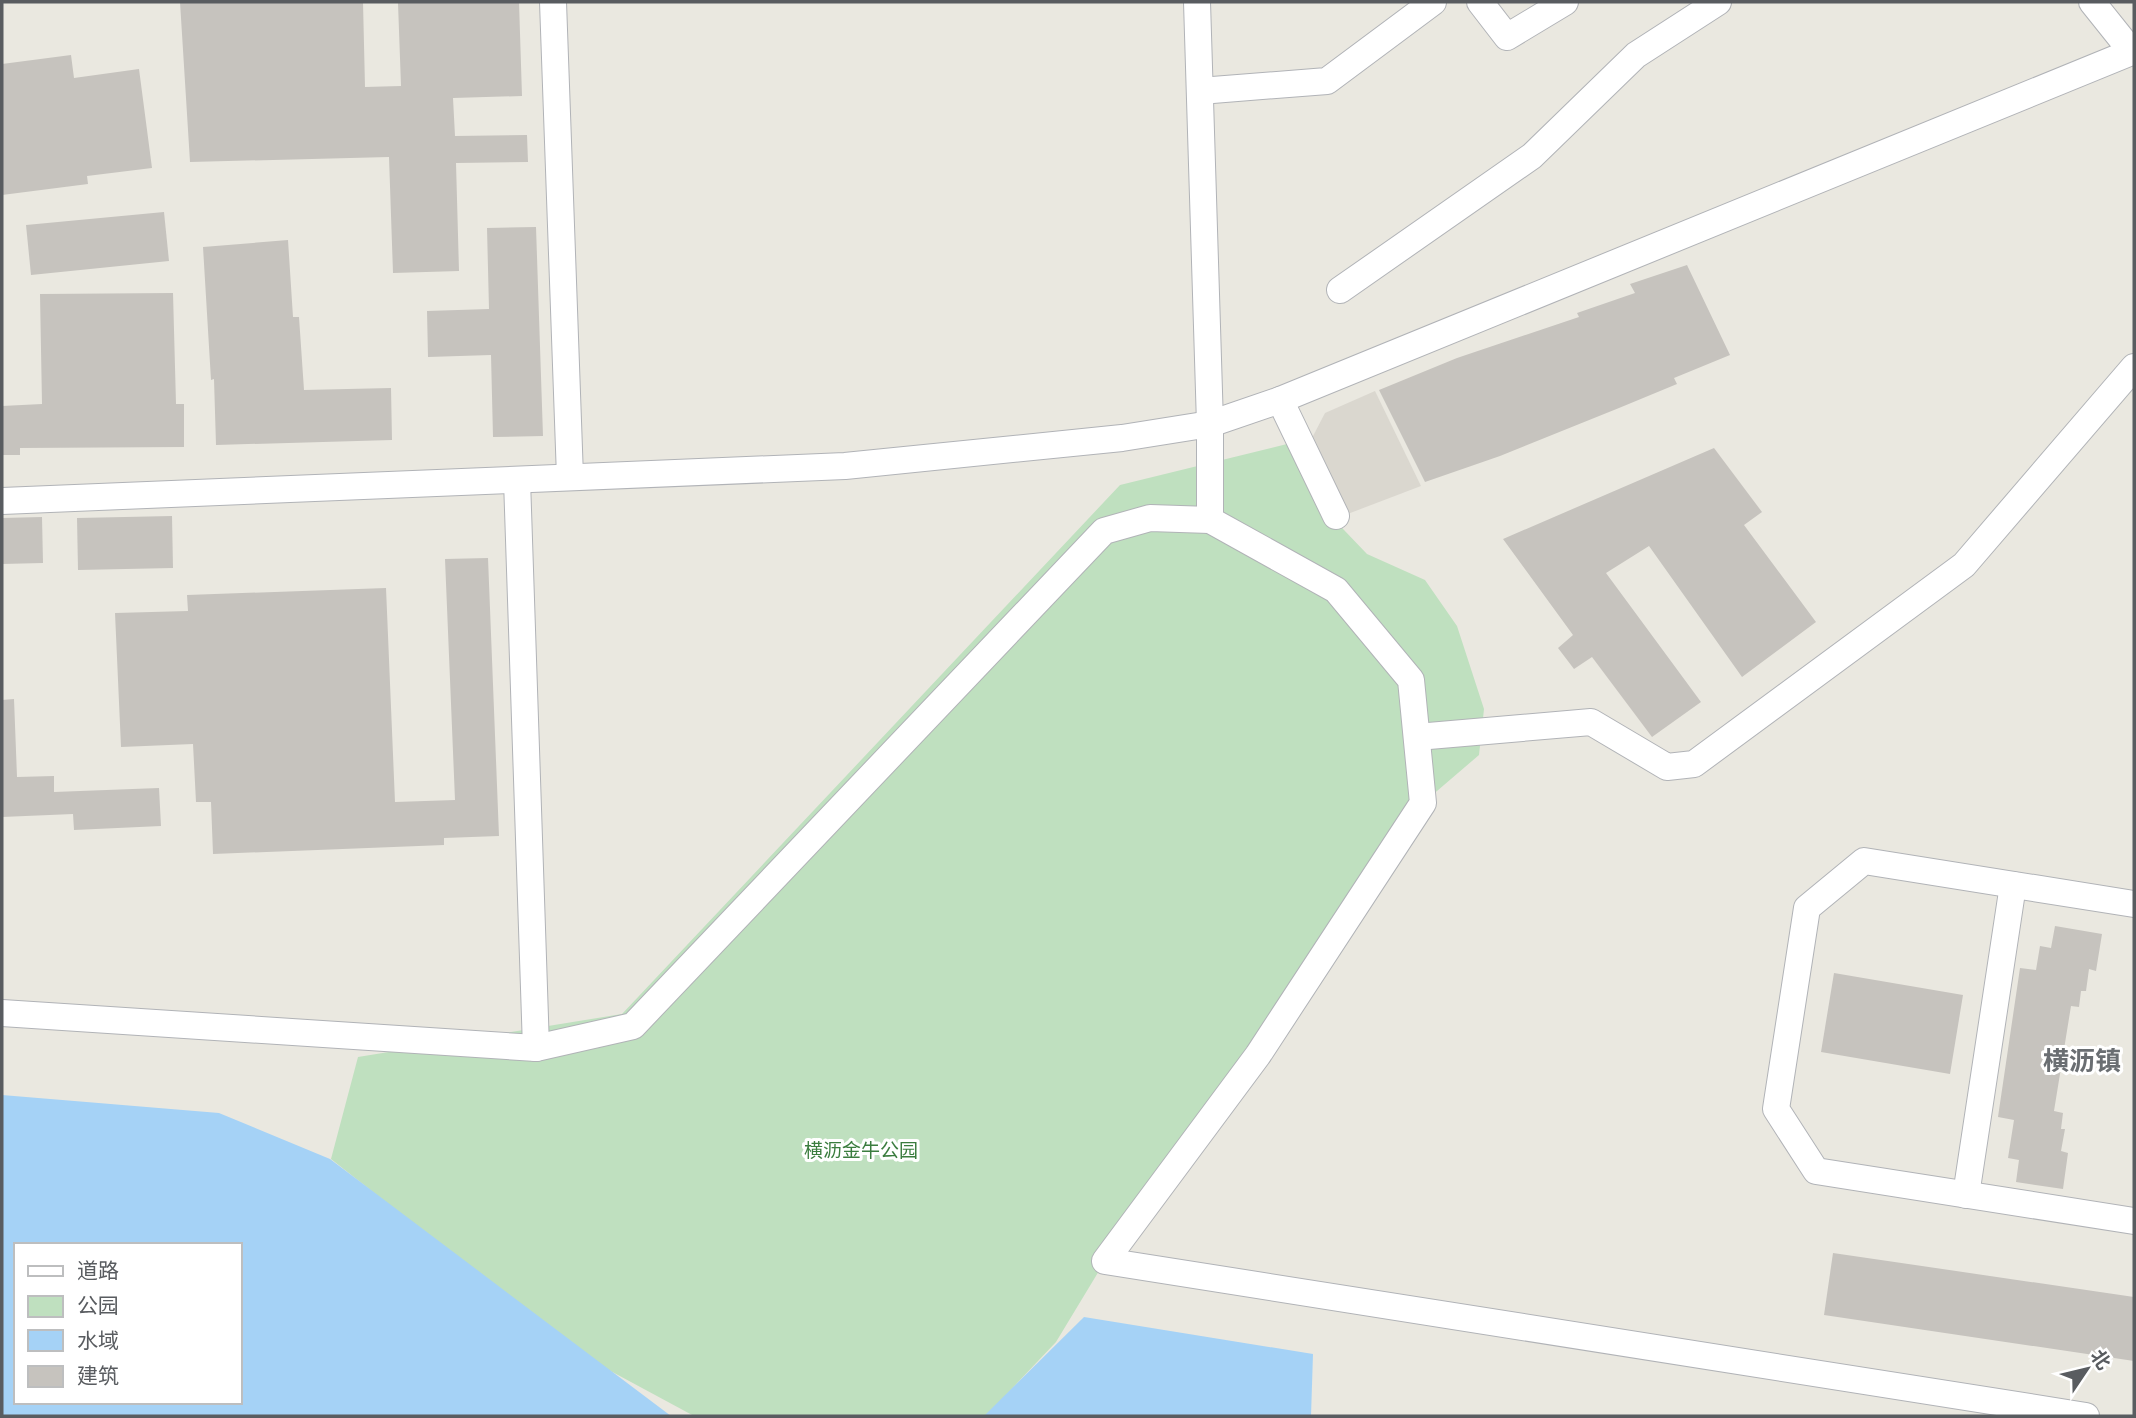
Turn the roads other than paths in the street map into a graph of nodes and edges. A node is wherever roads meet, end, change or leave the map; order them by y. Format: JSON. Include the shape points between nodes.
{"nodes":[{"id":1,"x":553,"y":2,"type":"edge"},
{"id":2,"x":1197,"y":2,"type":"edge"},
{"id":3,"x":1433,"y":2,"type":"edge"},
{"id":4,"x":1480,"y":2,"type":"edge"},
{"id":5,"x":1565,"y":2,"type":"edge"},
{"id":6,"x":1718,"y":2,"type":"edge"},
{"id":7,"x":2092,"y":2,"type":"edge"},
{"id":8,"x":2133,"y":51,"type":"edge"},
{"id":9,"x":1200,"y":91,"type":"junction"},
{"id":10,"x":1340,"y":290,"type":"dead end"},
{"id":11,"x":2134,"y":367,"type":"edge"},
{"id":12,"x":1280,"y":400,"type":"junction"},
{"id":13,"x":1210,"y":424,"type":"junction"},
{"id":14,"x":570,"y":477,"type":"junction"},
{"id":15,"x":517,"y":480,"type":"junction"},
{"id":16,"x":2,"y":501,"type":"edge"},
{"id":17,"x":1336,"y":516,"type":"dead end"},
{"id":18,"x":1210,"y":520,"type":"junction"},
{"id":19,"x":1417,"y":737,"type":"junction"},
{"id":20,"x":2013,"y":885,"type":"junction"},
{"id":21,"x":2134,"y":904,"type":"edge"},
{"id":22,"x":2,"y":1013,"type":"edge"},
{"id":23,"x":536,"y":1048,"type":"junction"},
{"id":24,"x":1966,"y":1195,"type":"junction"},
{"id":25,"x":2134,"y":1221,"type":"edge"},
{"id":26,"x":2086,"y":1416,"type":"edge"}],
"edges":[{"from":1,"to":14,"type":"street"},
{"from":2,"to":9,"type":"street"},
{"from":3,"to":9,"type":"street","via":[[1327,81]]},
{"from":4,"to":5,"type":"street","via":[[1507,37]]},
{"from":6,"to":10,"type":"street","via":[[1636,55],[1532,156]]},
{"from":7,"to":8,"type":"street"},
{"from":8,"to":12,"type":"street"},
{"from":9,"to":13,"type":"street"},
{"from":11,"to":19,"type":"street","via":[[1964,565],[1694,764],[1667,767],[1591,722]]},
{"from":12,"to":13,"type":"street"},
{"from":12,"to":17,"type":"street"},
{"from":13,"to":14,"type":"street","via":[[1122,438],[845,466]]},
{"from":13,"to":18,"type":"street"},
{"from":14,"to":15,"type":"street"},
{"from":15,"to":16,"type":"street"},
{"from":15,"to":23,"type":"street"},
{"from":18,"to":19,"type":"street","via":[[1336,590],[1412,680]]},
{"from":18,"to":23,"type":"street","via":[[1150,518],[1104,531],[633,1026]]},
{"from":19,"to":26,"type":"street","via":[[1423,803],[1258,1055],[1105,1261]]},
{"from":20,"to":21,"type":"street"},
{"from":20,"to":24,"type":"street"},
{"from":20,"to":24,"type":"street","via":[[1864,862],[1807,908],[1776,1109],[1816,1171]]},
{"from":22,"to":23,"type":"street"},
{"from":24,"to":25,"type":"street"}]}
